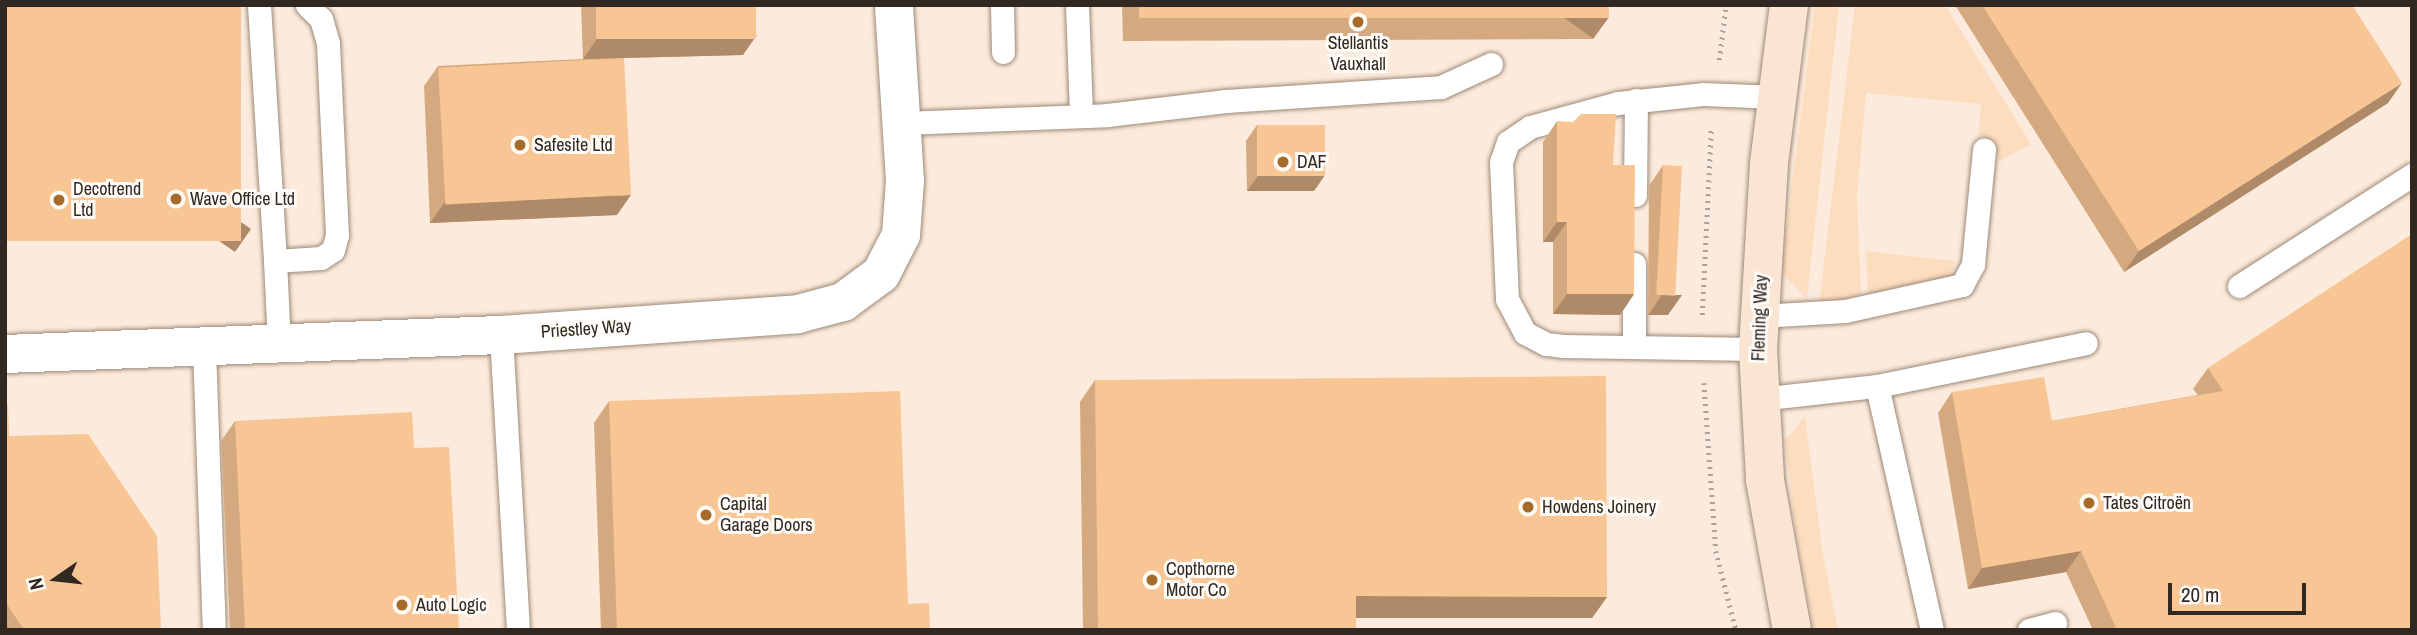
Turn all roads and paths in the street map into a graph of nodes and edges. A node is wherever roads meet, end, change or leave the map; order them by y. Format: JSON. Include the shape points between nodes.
{"nodes":[{"id":1,"x":259,"y":5,"type":"edge"},
{"id":2,"x":307,"y":5,"type":"edge"},
{"id":3,"x":894,"y":5,"type":"edge"},
{"id":4,"x":1002,"y":5,"type":"edge"},
{"id":5,"x":1077,"y":5,"type":"edge"},
{"id":6,"x":1789,"y":5,"type":"edge"},
{"id":7,"x":1003,"y":52,"type":"dead end"},
{"id":8,"x":1491,"y":64,"type":"dead end"},
{"id":9,"x":1777,"y":97,"type":"junction"},
{"id":10,"x":1636,"y":100,"type":"junction"},
{"id":11,"x":1081,"y":116,"type":"junction"},
{"id":12,"x":903,"y":123,"type":"junction"},
{"id":13,"x":1984,"y":150,"type":"dead end"},
{"id":14,"x":2412,"y":175,"type":"edge"},
{"id":15,"x":275,"y":261,"type":"junction"},
{"id":16,"x":2239,"y":286,"type":"dead end"},
{"id":17,"x":1759,"y":333,"type":"junction"},
{"id":18,"x":501,"y":335,"type":"junction"},
{"id":19,"x":2086,"y":343,"type":"dead end"},
{"id":20,"x":279,"y":345,"type":"junction"},
{"id":21,"x":1634,"y":347,"type":"junction"},
{"id":22,"x":204,"y":348,"type":"junction"},
{"id":23,"x":5,"y":354,"type":"edge"},
{"id":24,"x":1877,"y":386,"type":"junction"},
{"id":25,"x":1759,"y":399,"type":"junction"},
{"id":26,"x":2055,"y":623,"type":"dead end"},
{"id":27,"x":214,"y":630,"type":"edge"},
{"id":28,"x":518,"y":630,"type":"edge"},
{"id":29,"x":1792,"y":630,"type":"edge"},
{"id":30,"x":1932,"y":630,"type":"edge"},
{"id":31,"x":2029,"y":630,"type":"edge"}],
"edges":[{"from":1,"to":15,"type":"lane"},
{"from":2,"to":15,"type":"lane","via":[[321,19],[328,43],[337,235],[333,250],[321,258]]},
{"from":3,"to":12,"type":"street","name":"Priestley Way"},
{"from":4,"to":7,"type":"lane"},
{"from":5,"to":11,"type":"lane"},
{"from":6,"to":9,"type":"street","name":"Fleming Way"},
{"from":8,"to":11,"type":"lane","via":[[1441,87]]},
{"from":9,"to":10,"type":"lane","via":[[1703,94]]},
{"from":9,"to":17,"type":"street","name":"Fleming Way"},
{"from":10,"to":21,"type":"lane"},
{"from":10,"to":21,"type":"lane","via":[[1546,122],[1518,134],[1503,150],[1500,177],[1507,299],[1517,324],[1546,344]]},
{"from":11,"to":12,"type":"lane"},
{"from":12,"to":18,"type":"street","name":"Priestley Way","via":[[905,203],[897,246],[881,274],[843,302],[798,314]]},
{"from":13,"to":17,"type":"lane","via":[[1973,264],[1962,285]]},
{"from":14,"to":16,"type":"lane"},
{"from":15,"to":20,"type":"lane"},
{"from":17,"to":21,"type":"lane"},
{"from":17,"to":25,"type":"street","name":"Fleming Way"},
{"from":18,"to":20,"type":"street","name":"Priestley Way"},
{"from":18,"to":28,"type":"lane"},
{"from":19,"to":24,"type":"lane"},
{"from":20,"to":22,"type":"street","name":"Priestley Way"},
{"from":22,"to":23,"type":"street","name":"Priestley Way"},
{"from":22,"to":27,"type":"lane"},
{"from":24,"to":25,"type":"lane"},
{"from":24,"to":30,"type":"lane"},
{"from":25,"to":29,"type":"street","name":"Fleming Way","via":[[1765,480]]},
{"from":26,"to":31,"type":"lane"}]}
